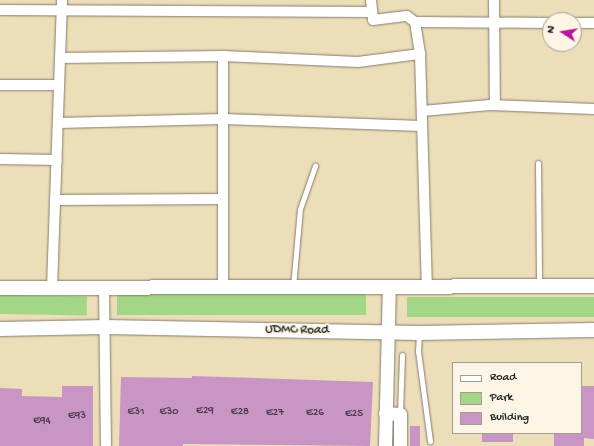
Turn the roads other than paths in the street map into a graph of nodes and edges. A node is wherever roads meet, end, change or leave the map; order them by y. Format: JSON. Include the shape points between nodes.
{"nodes":[{"id":1,"x":371,"y":0,"type":"edge"},
{"id":2,"x":494,"y":0,"type":"edge"},
{"id":3,"x":62,"y":5,"type":"edge"},
{"id":4,"x":0,"y":10,"type":"edge"},
{"id":5,"x":372,"y":12,"type":"junction"},
{"id":6,"x":415,"y":22,"type":"junction"},
{"id":7,"x":542,"y":23,"type":"edge"},
{"id":8,"x":582,"y":23,"type":"edge"},
{"id":9,"x":594,"y":23,"type":"edge"},
{"id":10,"x":494,"y":24,"type":"junction"},
{"id":11,"x":420,"y":54,"type":"junction"},
{"id":12,"x":223,"y":56,"type":"junction"},
{"id":13,"x":60,"y":58,"type":"junction"},
{"id":14,"x":0,"y":85,"type":"edge"},
{"id":15,"x":59,"y":85,"type":"junction"},
{"id":16,"x":495,"y":105,"type":"junction"},
{"id":17,"x":594,"y":108,"type":"edge"},
{"id":18,"x":422,"y":111,"type":"junction"},
{"id":19,"x":223,"y":119,"type":"junction"},
{"id":20,"x":58,"y":122,"type":"junction"},
{"id":21,"x":422,"y":126,"type":"junction"},
{"id":22,"x":0,"y":159,"type":"edge"},
{"id":23,"x":57,"y":160,"type":"junction"},
{"id":24,"x":538,"y":163,"type":"dead end"},
{"id":25,"x":315,"y":166,"type":"dead end"},
{"id":26,"x":223,"y":199,"type":"junction"},
{"id":27,"x":55,"y":200,"type":"junction"},
{"id":28,"x":427,"y":286,"type":"junction"},
{"id":29,"x":539,"y":286,"type":"junction"},
{"id":30,"x":594,"y":286,"type":"edge"},
{"id":31,"x":104,"y":287,"type":"junction"},
{"id":32,"x":223,"y":287,"type":"junction"},
{"id":33,"x":389,"y":287,"type":"junction"},
{"id":34,"x":0,"y":288,"type":"edge"},
{"id":35,"x":52,"y":288,"type":"junction"},
{"id":36,"x":293,"y":288,"type":"junction"},
{"id":37,"x":105,"y":328,"type":"junction"},
{"id":38,"x":0,"y":329,"type":"edge"},
{"id":39,"x":594,"y":330,"type":"edge"},
{"id":40,"x":388,"y":333,"type":"junction"},
{"id":41,"x":419,"y":334,"type":"junction"},
{"id":42,"x":402,"y":355,"type":"dead end"},
{"id":43,"x":386,"y":413,"type":"junction"},
{"id":44,"x":400,"y":414,"type":"junction"},
{"id":45,"x":430,"y":441,"type":"dead end"},
{"id":46,"x":106,"y":446,"type":"edge"},
{"id":47,"x":385,"y":446,"type":"edge"},
{"id":48,"x":400,"y":446,"type":"edge"}],
"edges":[{"from":1,"to":5,"type":"street"},
{"from":2,"to":10,"type":"street"},
{"from":3,"to":4,"type":"street"},
{"from":3,"to":5,"type":"street"},
{"from":3,"to":13,"type":"street"},
{"from":5,"to":6,"type":"street","via":[[372,20],[407,16]]},
{"from":6,"to":10,"type":"street"},
{"from":6,"to":11,"type":"street"},
{"from":7,"to":10,"type":"street"},
{"from":8,"to":9,"type":"street"},
{"from":10,"to":16,"type":"street"},
{"from":11,"to":12,"type":"street","via":[[358,62]]},
{"from":11,"to":18,"type":"street"},
{"from":12,"to":13,"type":"street"},
{"from":12,"to":19,"type":"street"},
{"from":13,"to":15,"type":"street"},
{"from":14,"to":15,"type":"street"},
{"from":15,"to":20,"type":"street"},
{"from":16,"to":17,"type":"street"},
{"from":16,"to":18,"type":"street"},
{"from":18,"to":21,"type":"street"},
{"from":19,"to":20,"type":"street"},
{"from":19,"to":21,"type":"street"},
{"from":19,"to":26,"type":"street"},
{"from":20,"to":23,"type":"street"},
{"from":21,"to":28,"type":"street"},
{"from":22,"to":23,"type":"street"},
{"from":23,"to":27,"type":"street"},
{"from":24,"to":29,"type":"lane"},
{"from":25,"to":36,"type":"lane","via":[[300,209]]},
{"from":26,"to":27,"type":"street"},
{"from":26,"to":32,"type":"street"},
{"from":27,"to":35,"type":"street"},
{"from":28,"to":29,"type":"main road"},
{"from":28,"to":33,"type":"main road"},
{"from":29,"to":30,"type":"main road"},
{"from":31,"to":32,"type":"main road"},
{"from":31,"to":35,"type":"main road"},
{"from":31,"to":37,"type":"street"},
{"from":32,"to":36,"type":"main road"},
{"from":33,"to":36,"type":"main road"},
{"from":33,"to":40,"type":"street"},
{"from":34,"to":35,"type":"main road"},
{"from":37,"to":38,"type":"main road","name":"UDMC Road"},
{"from":37,"to":40,"type":"main road","name":"UDMC Road"},
{"from":37,"to":46,"type":"street"},
{"from":39,"to":41,"type":"main road","name":"UDMC Road"},
{"from":40,"to":41,"type":"main road","name":"UDMC Road"},
{"from":40,"to":43,"type":"street"},
{"from":41,"to":45,"type":"lane","via":[[418,351]]},
{"from":42,"to":44,"type":"lane"},
{"from":43,"to":44,"type":"street"},
{"from":43,"to":47,"type":"street"},
{"from":44,"to":48,"type":"street"}]}
